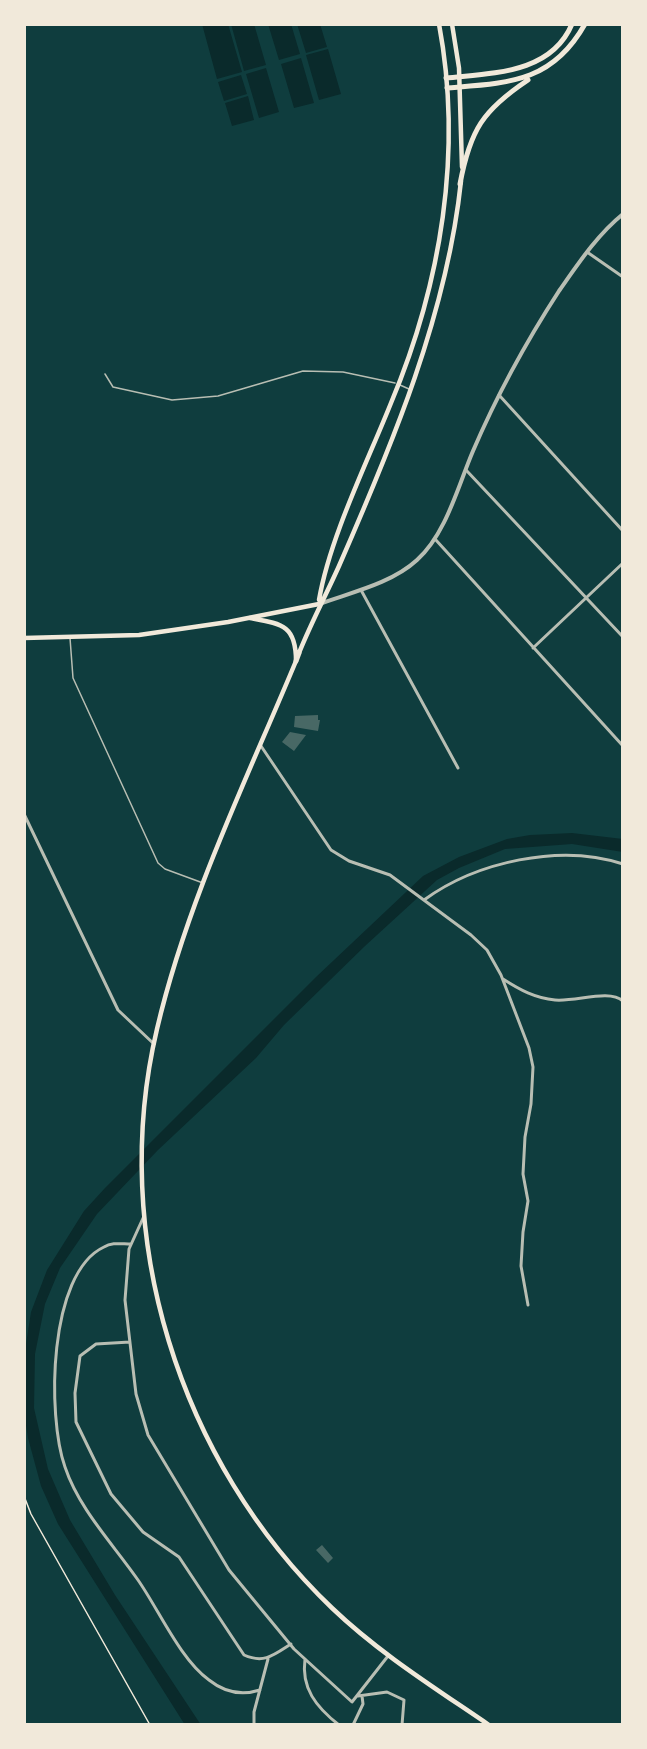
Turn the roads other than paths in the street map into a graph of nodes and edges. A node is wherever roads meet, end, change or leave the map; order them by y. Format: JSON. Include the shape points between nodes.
{"nodes":[{"id":1,"x":439,"y":24,"type":"edge"},
{"id":2,"x":452,"y":24,"type":"edge"},
{"id":3,"x":572,"y":24,"type":"edge"},
{"id":4,"x":585,"y":24,"type":"edge"},
{"id":5,"x":540,"y":72,"type":"junction"},
{"id":6,"x":459,"y":76,"type":"junction"},
{"id":7,"x":446,"y":78,"type":"junction"},
{"id":8,"x":460,"y":87,"type":"junction"},
{"id":9,"x":447,"y":88,"type":"junction"},
{"id":10,"x":460,"y":184,"type":"junction"},
{"id":11,"x":623,"y":214,"type":"edge"},
{"id":12,"x":587,"y":252,"type":"junction"},
{"id":13,"x":623,"y":277,"type":"edge"},
{"id":14,"x":105,"y":374,"type":"dead end"},
{"id":15,"x":399,"y":384,"type":"junction"},
{"id":16,"x":410,"y":389,"type":"junction"},
{"id":17,"x":499,"y":394,"type":"junction"},
{"id":18,"x":465,"y":470,"type":"junction"},
{"id":19,"x":623,"y":531,"type":"edge"},
{"id":20,"x":434,"y":538,"type":"junction"},
{"id":21,"x":623,"y":563,"type":"edge"},
{"id":22,"x":361,"y":589,"type":"junction"},
{"id":23,"x":585,"y":597,"type":"junction"},
{"id":24,"x":319,"y":604,"type":"junction"},
{"id":25,"x":250,"y":618,"type":"junction"},
{"id":26,"x":623,"y":637,"type":"edge"},
{"id":27,"x":24,"y":638,"type":"edge"},
{"id":28,"x":70,"y":638,"type":"junction"},
{"id":29,"x":533,"y":648,"type":"junction"},
{"id":30,"x":299,"y":653,"type":"joint"},
{"id":31,"x":296,"y":661,"type":"junction"},
{"id":32,"x":261,"y":746,"type":"junction"},
{"id":33,"x":623,"y":746,"type":"edge"},
{"id":34,"x":458,"y":768,"type":"dead end"},
{"id":35,"x":24,"y":814,"type":"edge"},
{"id":36,"x":623,"y":864,"type":"edge"},
{"id":37,"x":203,"y":883,"type":"junction"},
{"id":38,"x":422,"y":899,"type":"junction"},
{"id":39,"x":502,"y":978,"type":"junction"},
{"id":40,"x":623,"y":1001,"type":"edge"},
{"id":41,"x":154,"y":1044,"type":"junction"},
{"id":42,"x":144,"y":1216,"type":"junction"},
{"id":43,"x":131,"y":1244,"type":"junction"},
{"id":44,"x":528,"y":1305,"type":"dead end"},
{"id":45,"x":130,"y":1342,"type":"junction"},
{"id":46,"x":291,"y":1644,"type":"junction"},
{"id":47,"x":388,"y":1656,"type":"junction"},
{"id":48,"x":268,"y":1659,"type":"junction"},
{"id":49,"x":305,"y":1659,"type":"junction"},
{"id":50,"x":260,"y":1690,"type":"junction"},
{"id":51,"x":361,"y":1694,"type":"junction"},
{"id":52,"x":254,"y":1725,"type":"edge"},
{"id":53,"x":339,"y":1725,"type":"edge"},
{"id":54,"x":353,"y":1725,"type":"edge"},
{"id":55,"x":402,"y":1725,"type":"edge"},
{"id":56,"x":489,"y":1725,"type":"edge"}],
"edges":[{"from":1,"to":7,"type":"main road"},
{"from":2,"to":6,"type":"main road"},
{"from":3,"to":6,"type":"highway","via":[[558,45],[528,65],[512,71]]},
{"from":4,"to":5,"type":"highway","via":[[568,50]]},
{"from":5,"to":8,"type":"highway","via":[[508,82]]},
{"from":5,"to":10,"type":"highway","via":[[486,112],[466,152]]},
{"from":6,"to":7,"type":"highway"},
{"from":6,"to":8,"type":"main road"},
{"from":7,"to":9,"type":"main road"},
{"from":8,"to":9,"type":"highway"},
{"from":8,"to":10,"type":"main road"},
{"from":9,"to":15,"type":"main road","via":[[449,158],[442,220],[427,293]]},
{"from":10,"to":16,"type":"main road","via":[[445,278]]},
{"from":11,"to":12,"type":"street"},
{"from":12,"to":13,"type":"street"},
{"from":12,"to":17,"type":"street","via":[[525,344]]},
{"from":14,"to":15,"type":"lane","via":[[113,387],[172,400],[218,396],[303,371],[343,372]]},
{"from":15,"to":16,"type":"lane"},
{"from":15,"to":24,"type":"main road","via":[[330,558]]},
{"from":16,"to":24,"type":"main road","via":[[340,563]]},
{"from":17,"to":18,"type":"street"},
{"from":17,"to":19,"type":"street"},
{"from":18,"to":20,"type":"street"},
{"from":18,"to":23,"type":"street"},
{"from":20,"to":22,"type":"street","via":[[424,554],[408,567]]},
{"from":20,"to":29,"type":"street"},
{"from":21,"to":23,"type":"street"},
{"from":22,"to":24,"type":"street"},
{"from":22,"to":34,"type":"street"},
{"from":23,"to":26,"type":"street"},
{"from":23,"to":29,"type":"street"},
{"from":24,"to":25,"type":"main road"},
{"from":24,"to":30,"type":"main road"},
{"from":25,"to":28,"type":"main road","via":[[129,637]]},
{"from":25,"to":31,"type":"main road","via":[[288,630],[296,644]]},
{"from":27,"to":28,"type":"main road"},
{"from":28,"to":37,"type":"lane","via":[[73,678],[158,863]]},
{"from":29,"to":33,"type":"street"},
{"from":30,"to":31,"type":"highway"},
{"from":31,"to":32,"type":"main road"},
{"from":32,"to":37,"type":"main road"},
{"from":32,"to":38,"type":"street","via":[[331,850],[349,861],[390,875]]},
{"from":35,"to":41,"type":"street","via":[[118,1010]]},
{"from":36,"to":38,"type":"street","via":[[576,856],[520,859],[474,873]]},
{"from":37,"to":41,"type":"main road"},
{"from":38,"to":39,"type":"street","via":[[482,944]]},
{"from":39,"to":40,"type":"street","via":[[543,998],[578,1000],[608,994]]},
{"from":39,"to":44,"type":"street","via":[[533,1067],[525,1137],[523,1174],[528,1201],[521,1266]]},
{"from":41,"to":42,"type":"main road","via":[[141,1142]]},
{"from":42,"to":43,"type":"street"},
{"from":42,"to":47,"type":"main road","via":[[152,1271],[170,1345],[191,1404],[215,1453],[284,1557],[333,1609]]},
{"from":43,"to":45,"type":"street","via":[[125,1294]]},
{"from":43,"to":50,"type":"street","via":[[110,1244],[89,1257],[76,1276],[64,1310],[53,1393],[63,1464],[84,1506],[201,1674],[230,1691]]},
{"from":45,"to":46,"type":"street","via":[[139,1408],[150,1440],[229,1570]]},
{"from":45,"to":48,"type":"street","via":[[96,1344],[80,1356],[76,1422],[111,1494],[143,1532],[179,1557],[244,1655],[256,1661]]},
{"from":46,"to":48,"type":"street"},
{"from":46,"to":49,"type":"street"},
{"from":47,"to":51,"type":"street"},
{"from":47,"to":56,"type":"main road"},
{"from":48,"to":50,"type":"street"},
{"from":49,"to":51,"type":"street","via":[[352,1702]]},
{"from":49,"to":53,"type":"street","via":[[307,1689]]},
{"from":50,"to":52,"type":"street"},
{"from":51,"to":54,"type":"street","via":[[363,1704]]},
{"from":51,"to":55,"type":"street","via":[[387,1692],[404,1700]]}]}
